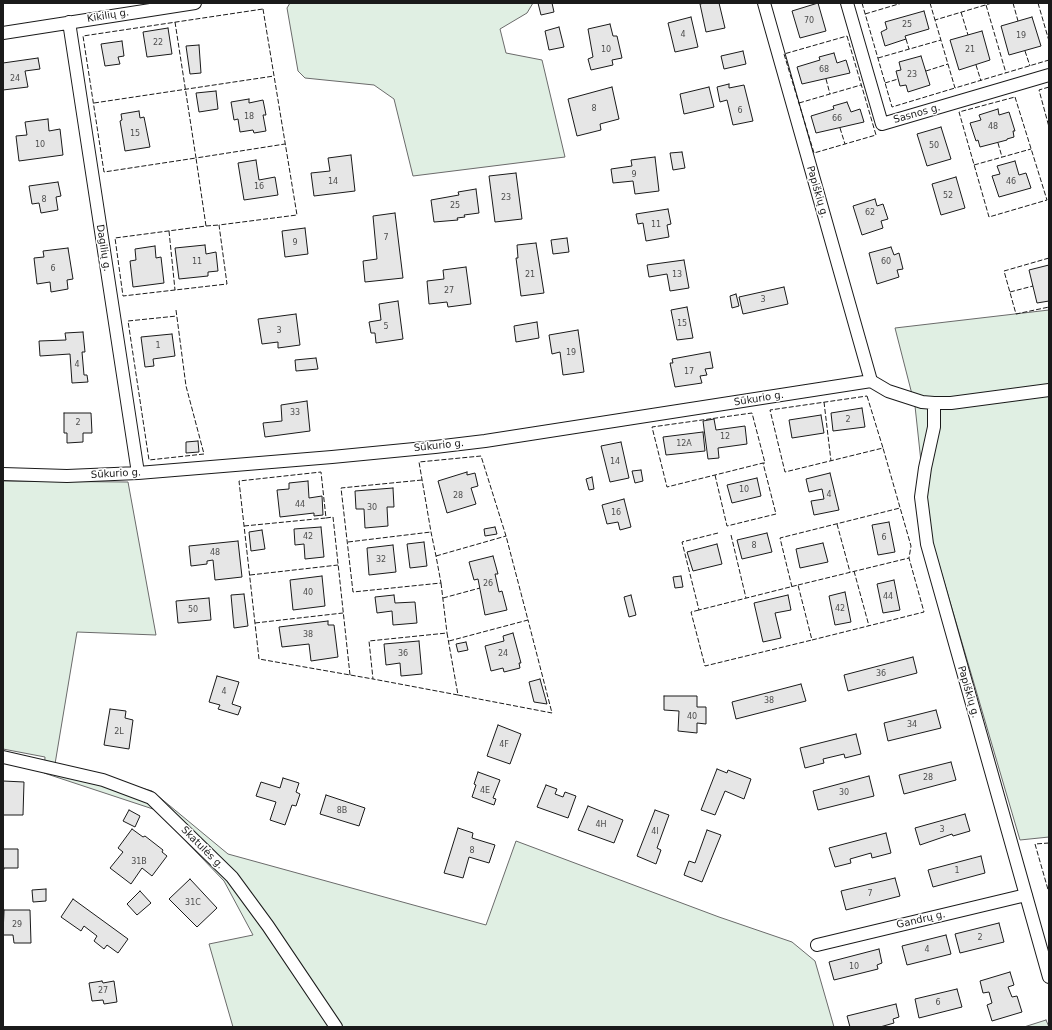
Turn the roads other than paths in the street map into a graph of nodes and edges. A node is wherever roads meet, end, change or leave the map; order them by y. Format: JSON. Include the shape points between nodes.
{"nodes":[{"id":1,"x":195,"y":3,"type":"edge"},
{"id":2,"x":764,"y":3,"type":"edge"},
{"id":3,"x":847,"y":3,"type":"edge"},
{"id":4,"x":69,"y":22,"type":"junction"},
{"id":5,"x":3,"y":33,"type":"edge"},
{"id":6,"x":1049,"y":75,"type":"edge"},
{"id":7,"x":871,"y":381,"type":"junction"},
{"id":8,"x":1049,"y":390,"type":"edge"},
{"id":9,"x":934,"y":403,"type":"junction"},
{"id":10,"x":138,"y":473,"type":"junction"},
{"id":11,"x":3,"y":474,"type":"edge"},
{"id":12,"x":3,"y":757,"type":"edge"},
{"id":13,"x":1026,"y":895,"type":"junction"},
{"id":14,"x":817,"y":945,"type":"dead end"},
{"id":15,"x":1049,"y":977,"type":"edge"},
{"id":16,"x":336,"y":1027,"type":"edge"}],
"edges":[{"from":1,"to":4,"type":"street","name":"Kikilių g."},
{"from":2,"to":7,"type":"street","name":"Papiškių g."},
{"from":3,"to":6,"type":"street","name":"Sasnos g.","via":[[882,124]]},
{"from":4,"to":5,"type":"street","name":"Kikilių g."},
{"from":4,"to":10,"type":"street","name":"Dagilių g."},
{"from":7,"to":9,"type":"street","via":[[888,391],[922,402]]},
{"from":7,"to":10,"type":"street","name":"Sūkurio g.","via":[[485,441]]},
{"from":8,"to":9,"type":"street"},
{"from":9,"to":13,"type":"street","name":"Papiškių g.","via":[[934,427],[921,497],[927,544]]},
{"from":10,"to":11,"type":"street","name":"Sūkurio g.","via":[[67,476]]},
{"from":12,"to":16,"type":"street","name":"Skatulės g.","via":[[103,780],[151,798],[232,877]]},
{"from":13,"to":14,"type":"street","name":"Gandrų g."},
{"from":13,"to":15,"type":"street","name":"Papiškių g."}]}
